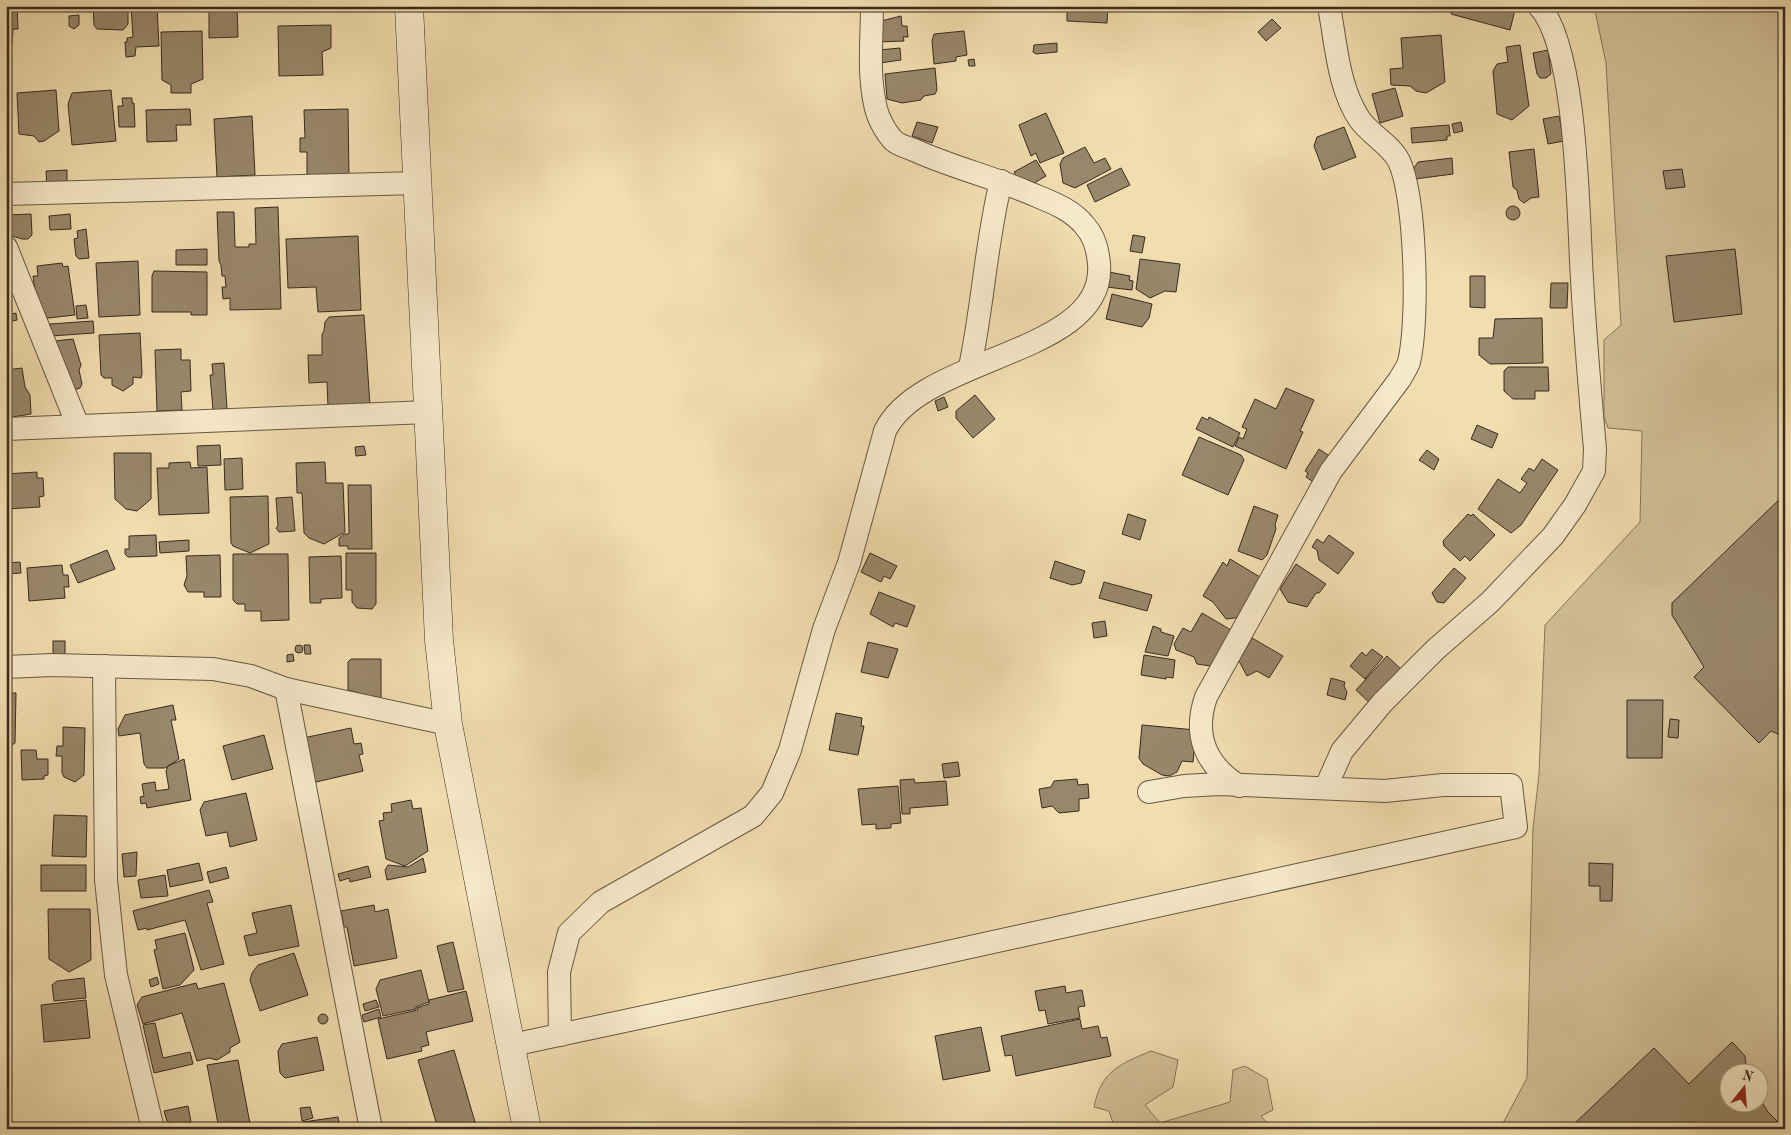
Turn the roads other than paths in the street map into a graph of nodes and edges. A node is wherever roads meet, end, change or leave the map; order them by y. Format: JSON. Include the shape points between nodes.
{"nodes":[{"id":1,"x":409,"y":6,"type":"edge"},
{"id":2,"x":872,"y":6,"type":"edge"},
{"id":3,"x":1329,"y":6,"type":"edge"},
{"id":4,"x":1539,"y":6,"type":"edge"},
{"id":5,"x":1001,"y":181,"type":"junction"},
{"id":6,"x":418,"y":183,"type":"junction"},
{"id":7,"x":6,"y":194,"type":"edge"},
{"id":8,"x":6,"y":247,"type":"edge"},
{"id":9,"x":970,"y":367,"type":"junction"},
{"id":10,"x":428,"y":412,"type":"junction"},
{"id":11,"x":78,"y":426,"type":"junction"},
{"id":12,"x":6,"y":429,"type":"edge"},
{"id":13,"x":104,"y":666,"type":"junction"},
{"id":14,"x":6,"y":667,"type":"edge"},
{"id":15,"x":286,"y":689,"type":"junction"},
{"id":16,"x":448,"y":724,"type":"junction"},
{"id":17,"x":1239,"y":786,"type":"junction"},
{"id":18,"x":1326,"y":787,"type":"junction"},
{"id":19,"x":1149,"y":792,"type":"dead end"},
{"id":20,"x":560,"y":1035,"type":"junction"},
{"id":21,"x":512,"y":1045,"type":"junction"},
{"id":22,"x":152,"y":1129,"type":"edge"},
{"id":23,"x":370,"y":1129,"type":"edge"},
{"id":24,"x":527,"y":1129,"type":"edge"}],
"edges":[{"from":1,"to":6,"type":"main road"},
{"from":2,"to":5,"type":"street","via":[[871,67],[875,105],[883,126],[895,141],[918,152]]},
{"from":3,"to":17,"type":"street","via":[[1344,82],[1352,104],[1371,134],[1380,139],[1398,160],[1408,190],[1414,271],[1411,350],[1400,379],[1331,471],[1206,696],[1201,719],[1204,752],[1225,777]]},
{"from":4,"to":18,"type":"street","via":[[1550,21],[1563,59],[1572,125],[1594,471],[1553,536],[1490,602],[1436,649],[1383,702],[1342,751]]},
{"from":5,"to":9,"type":"street","via":[[992,218]]},
{"from":5,"to":9,"type":"street","via":[[1066,209],[1086,226],[1098,249],[1100,271],[1094,295],[1082,312],[1030,344]]},
{"from":6,"to":7,"type":"street"},
{"from":6,"to":10,"type":"main road"},
{"from":8,"to":11,"type":"street"},
{"from":9,"to":20,"type":"street","via":[[917,396],[891,419],[885,431],[849,563],[824,629],[790,750],[772,793],[753,816],[601,902],[569,933],[559,972]]},
{"from":10,"to":11,"type":"street"},
{"from":10,"to":16,"type":"main road","via":[[439,640]]},
{"from":11,"to":12,"type":"street"},
{"from":13,"to":14,"type":"street"},
{"from":13,"to":15,"type":"street","via":[[213,669],[251,676]]},
{"from":13,"to":22,"type":"street","via":[[107,889],[116,975]]},
{"from":15,"to":16,"type":"street"},
{"from":15,"to":23,"type":"street"},
{"from":16,"to":21,"type":"main road"},
{"from":17,"to":18,"type":"street"},
{"from":17,"to":19,"type":"street","via":[[1184,786]]},
{"from":18,"to":20,"type":"street","via":[[1385,790],[1443,785],[1511,785],[1516,827]]},
{"from":20,"to":21,"type":"street"},
{"from":21,"to":24,"type":"main road"}]}
